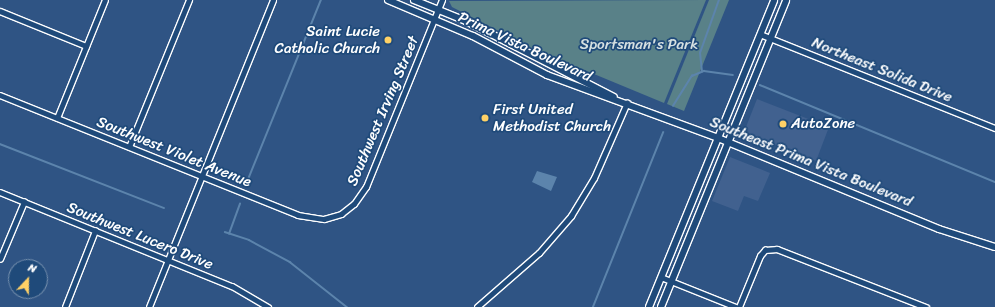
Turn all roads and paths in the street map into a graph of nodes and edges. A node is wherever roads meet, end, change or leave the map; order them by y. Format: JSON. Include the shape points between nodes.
{"nodes":[{"id":1,"x":105,"y":0,"type":"edge"},
{"id":2,"x":189,"y":0,"type":"edge"},
{"id":3,"x":273,"y":0,"type":"edge"},
{"id":4,"x":388,"y":0,"type":"edge"},
{"id":5,"x":414,"y":0,"type":"edge"},
{"id":6,"x":442,"y":0,"type":"edge"},
{"id":7,"x":774,"y":0,"type":"edge"},
{"id":8,"x":786,"y":0,"type":"edge"},
{"id":9,"x":438,"y":9,"type":"junction"},
{"id":10,"x":0,"y":11,"type":"edge"},
{"id":11,"x":434,"y":20,"type":"junction"},
{"id":12,"x":760,"y":34,"type":"junction"},
{"id":13,"x":770,"y":38,"type":"junction"},
{"id":14,"x":86,"y":46,"type":"junction"},
{"id":15,"x":0,"y":94,"type":"edge"},
{"id":16,"x":618,"y":100,"type":"junction"},
{"id":17,"x":627,"y":103,"type":"junction"},
{"id":18,"x":57,"y":118,"type":"junction"},
{"id":19,"x":995,"y":128,"type":"edge"},
{"id":20,"x":718,"y":138,"type":"junction"},
{"id":21,"x":727,"y":142,"type":"junction"},
{"id":22,"x":129,"y":147,"type":"junction"},
{"id":23,"x":201,"y":177,"type":"junction"},
{"id":24,"x":0,"y":192,"type":"edge"},
{"id":25,"x":24,"y":202,"type":"junction"},
{"id":26,"x":341,"y":214,"type":"joint"},
{"id":27,"x":95,"y":231,"type":"junction"},
{"id":28,"x":995,"y":247,"type":"edge"},
{"id":29,"x":0,"y":258,"type":"edge"},
{"id":30,"x":168,"y":260,"type":"junction"},
{"id":31,"x":661,"y":277,"type":"junction"},
{"id":32,"x":672,"y":282,"type":"junction"},
{"id":33,"x":65,"y":307,"type":"edge"},
{"id":34,"x":149,"y":307,"type":"edge"},
{"id":35,"x":268,"y":307,"type":"edge"},
{"id":36,"x":477,"y":307,"type":"edge"},
{"id":37,"x":649,"y":307,"type":"edge"},
{"id":38,"x":661,"y":307,"type":"edge"},
{"id":39,"x":736,"y":307,"type":"edge"},
{"id":40,"x":739,"y":307,"type":"edge"},
{"id":41,"x":926,"y":307,"type":"edge"}],
"edges":[{"from":1,"to":14,"type":"street"},
{"from":2,"to":22,"type":"street"},
{"from":3,"to":23,"type":"street"},
{"from":4,"to":11,"type":"main road","name":"Prima Vista Boulevard"},
{"from":5,"to":9,"type":"main road","name":"Prima Vista Boulevard"},
{"from":6,"to":9,"type":"street","name":"Southwest Irving Street"},
{"from":7,"to":12,"type":"main road"},
{"from":8,"to":13,"type":"main road"},
{"from":9,"to":11,"type":"street","name":"Southwest Irving Street"},
{"from":9,"to":16,"type":"main road","name":"Prima Vista Boulevard","via":[[596,85]]},
{"from":10,"to":14,"type":"street"},
{"from":11,"to":16,"type":"main road","name":"Prima Vista Boulevard","via":[[543,73]]},
{"from":11,"to":26,"type":"street","name":"Southwest Irving Street","via":[[366,187],[354,204]]},
{"from":12,"to":13,"type":"street","name":"Northeast Solida Drive"},
{"from":12,"to":20,"type":"main road"},
{"from":13,"to":19,"type":"street","name":"Northeast Solida Drive"},
{"from":13,"to":21,"type":"main road"},
{"from":14,"to":18,"type":"street"},
{"from":15,"to":18,"type":"street","name":"Southwest Violet Avenue"},
{"from":16,"to":17,"type":"main road","name":"Southeast Prima Vista Boulevard"},
{"from":17,"to":20,"type":"main road","name":"Southeast Prima Vista Boulevard"},
{"from":17,"to":36,"type":"street","via":[[594,178],[571,216],[539,253]]},
{"from":18,"to":22,"type":"street","name":"Southwest Violet Avenue"},
{"from":20,"to":21,"type":"main road","name":"Southeast Prima Vista Boulevard"},
{"from":20,"to":31,"type":"main road"},
{"from":21,"to":28,"type":"main road","name":"Southeast Prima Vista Boulevard","via":[[939,229]]},
{"from":21,"to":32,"type":"main road"},
{"from":22,"to":23,"type":"street","name":"Southwest Violet Avenue"},
{"from":23,"to":26,"type":"street","name":"Southwest Violet Avenue","via":[[298,216],[324,219]]},
{"from":23,"to":30,"type":"street"},
{"from":24,"to":25,"type":"street","name":"Southwest Lucero Drive"},
{"from":25,"to":27,"type":"street","name":"Southwest Lucero Drive"},
{"from":25,"to":29,"type":"street"},
{"from":27,"to":30,"type":"street","name":"Southwest Lucero Drive"},
{"from":27,"to":33,"type":"street"},
{"from":30,"to":34,"type":"street"},
{"from":30,"to":35,"type":"street","name":"Southwest Lucero Drive","via":[[232,286]]},
{"from":31,"to":32,"type":"street"},
{"from":31,"to":37,"type":"main road"},
{"from":32,"to":38,"type":"main road"},
{"from":32,"to":39,"type":"street"},
{"from":40,"to":41,"type":"street","via":[[760,256],[765,250],[777,249]]}]}
